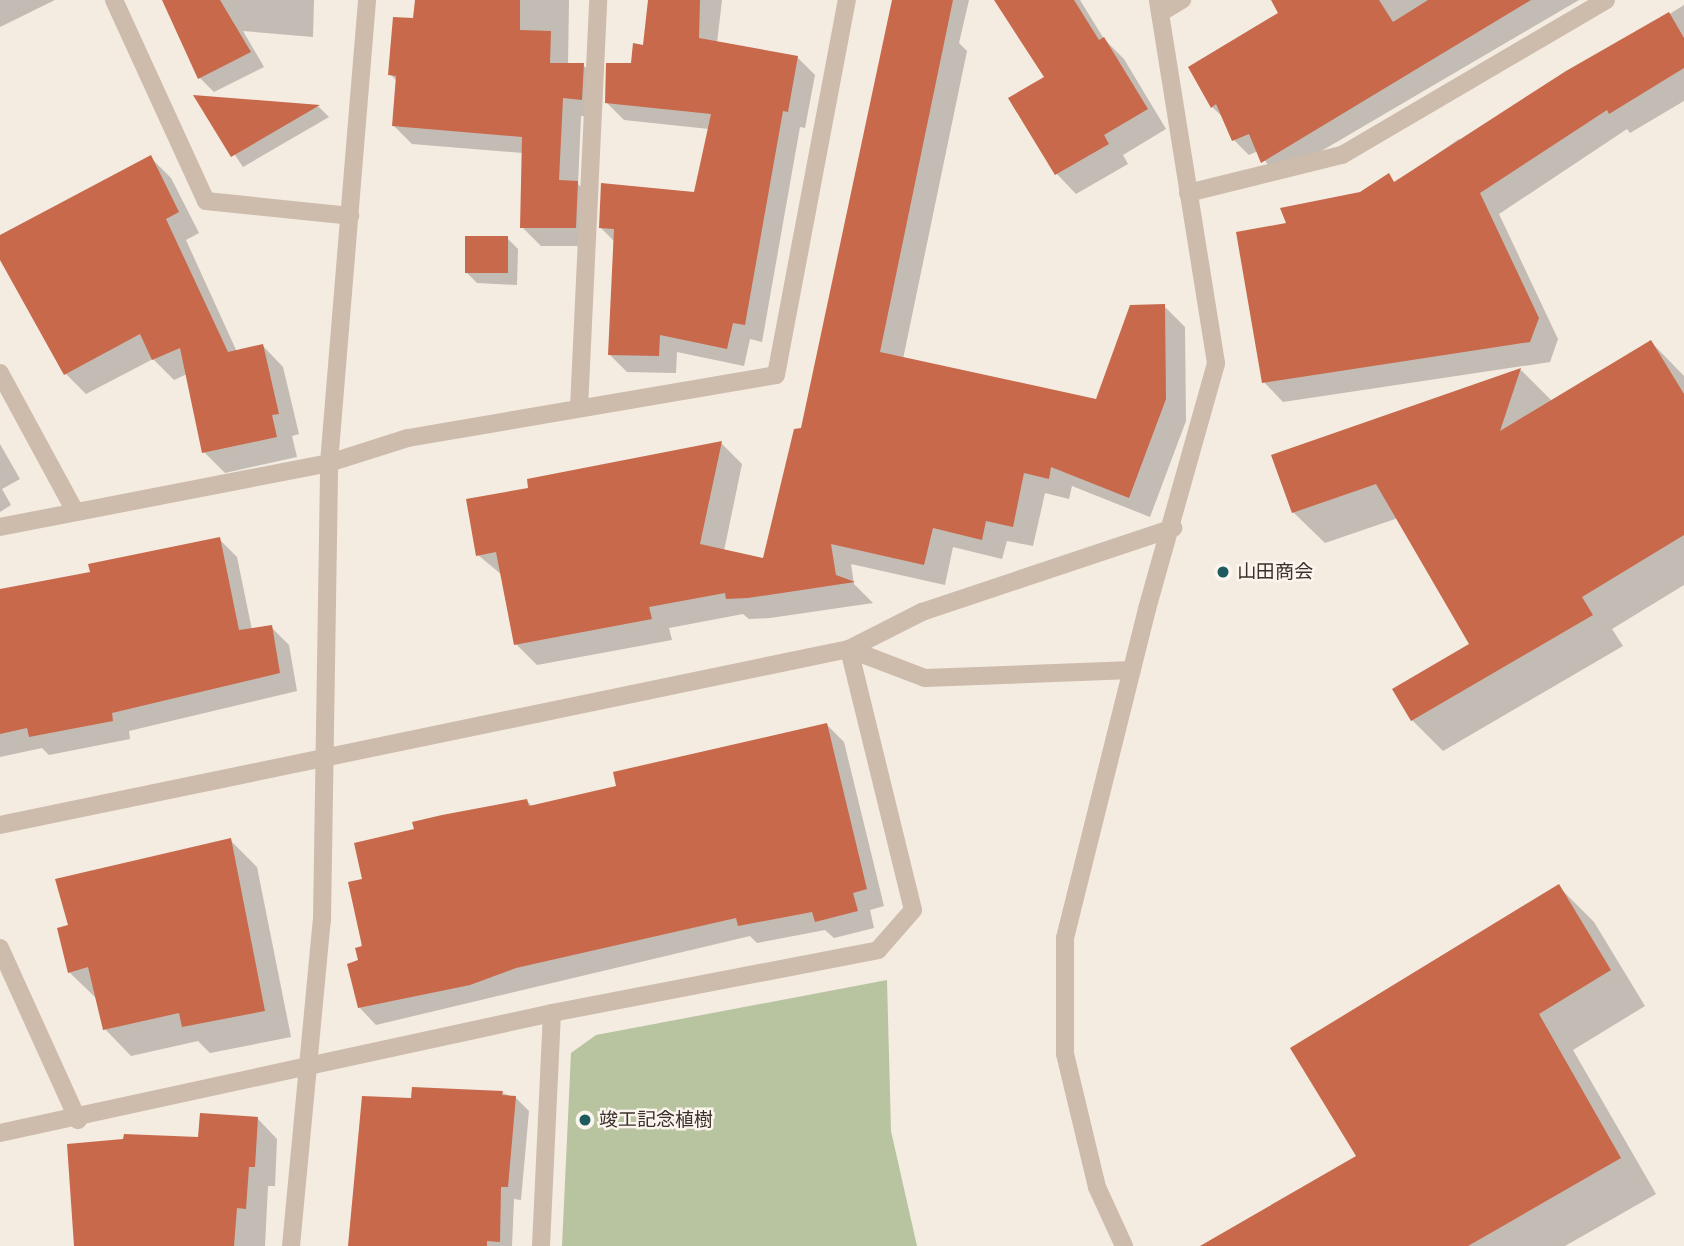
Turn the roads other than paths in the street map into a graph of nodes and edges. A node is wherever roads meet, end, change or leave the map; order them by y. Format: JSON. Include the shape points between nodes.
{"nodes":[{"id":1,"x":114,"y":0,"type":"edge"},
{"id":2,"x":367,"y":0,"type":"edge"},
{"id":3,"x":598,"y":0,"type":"edge"},
{"id":4,"x":847,"y":0,"type":"edge"},
{"id":5,"x":1182,"y":0,"type":"edge"},
{"id":6,"x":1606,"y":0,"type":"edge"},
{"id":7,"x":1159,"y":6,"type":"edge"},
{"id":8,"x":1188,"y":193,"type":"junction"},
{"id":9,"x":350,"y":216,"type":"junction"},
{"id":10,"x":0,"y":373,"type":"edge"},
{"id":11,"x":579,"y":408,"type":"junction"},
{"id":12,"x":329,"y":463,"type":"junction"},
{"id":13,"x":75,"y":512,"type":"junction"},
{"id":14,"x":0,"y":527,"type":"edge"},
{"id":15,"x":1173,"y":528,"type":"junction"},
{"id":16,"x":849,"y":649,"type":"junction"},
{"id":17,"x":1132,"y":670,"type":"junction"},
{"id":18,"x":323,"y":760,"type":"junction"},
{"id":19,"x":0,"y":825,"type":"edge"},
{"id":20,"x":0,"y":948,"type":"edge"},
{"id":21,"x":552,"y":1013,"type":"junction"},
{"id":22,"x":305,"y":1068,"type":"junction"},
{"id":23,"x":78,"y":1119,"type":"junction"},
{"id":24,"x":0,"y":1133,"type":"edge"},
{"id":25,"x":291,"y":1246,"type":"edge"},
{"id":26,"x":541,"y":1246,"type":"edge"},
{"id":27,"x":1124,"y":1246,"type":"edge"}],
"edges":[{"from":1,"to":9,"type":"street","via":[[206,201]]},
{"from":2,"to":9,"type":"street"},
{"from":3,"to":11,"type":"street"},
{"from":4,"to":11,"type":"street","via":[[776,375]]},
{"from":5,"to":7,"type":"street"},
{"from":6,"to":8,"type":"street","via":[[1342,155]]},
{"from":7,"to":8,"type":"street"},
{"from":8,"to":15,"type":"street","via":[[1216,363]]},
{"from":9,"to":12,"type":"street","via":[[336,333]]},
{"from":10,"to":13,"type":"street"},
{"from":11,"to":12,"type":"street","via":[[408,438]]},
{"from":12,"to":13,"type":"street"},
{"from":12,"to":18,"type":"street"},
{"from":13,"to":14,"type":"street"},
{"from":15,"to":16,"type":"street","via":[[922,611]]},
{"from":15,"to":17,"type":"street"},
{"from":16,"to":17,"type":"street","via":[[925,678]]},
{"from":16,"to":18,"type":"street"},
{"from":16,"to":21,"type":"street","via":[[913,910],[878,950]]},
{"from":17,"to":27,"type":"street","via":[[1065,938],[1065,1054],[1097,1187]]},
{"from":18,"to":19,"type":"street"},
{"from":18,"to":22,"type":"street","via":[[323,920]]},
{"from":20,"to":23,"type":"street"},
{"from":21,"to":22,"type":"street"},
{"from":21,"to":26,"type":"street"},
{"from":22,"to":23,"type":"street"},
{"from":22,"to":25,"type":"street"},
{"from":23,"to":24,"type":"street"}]}
